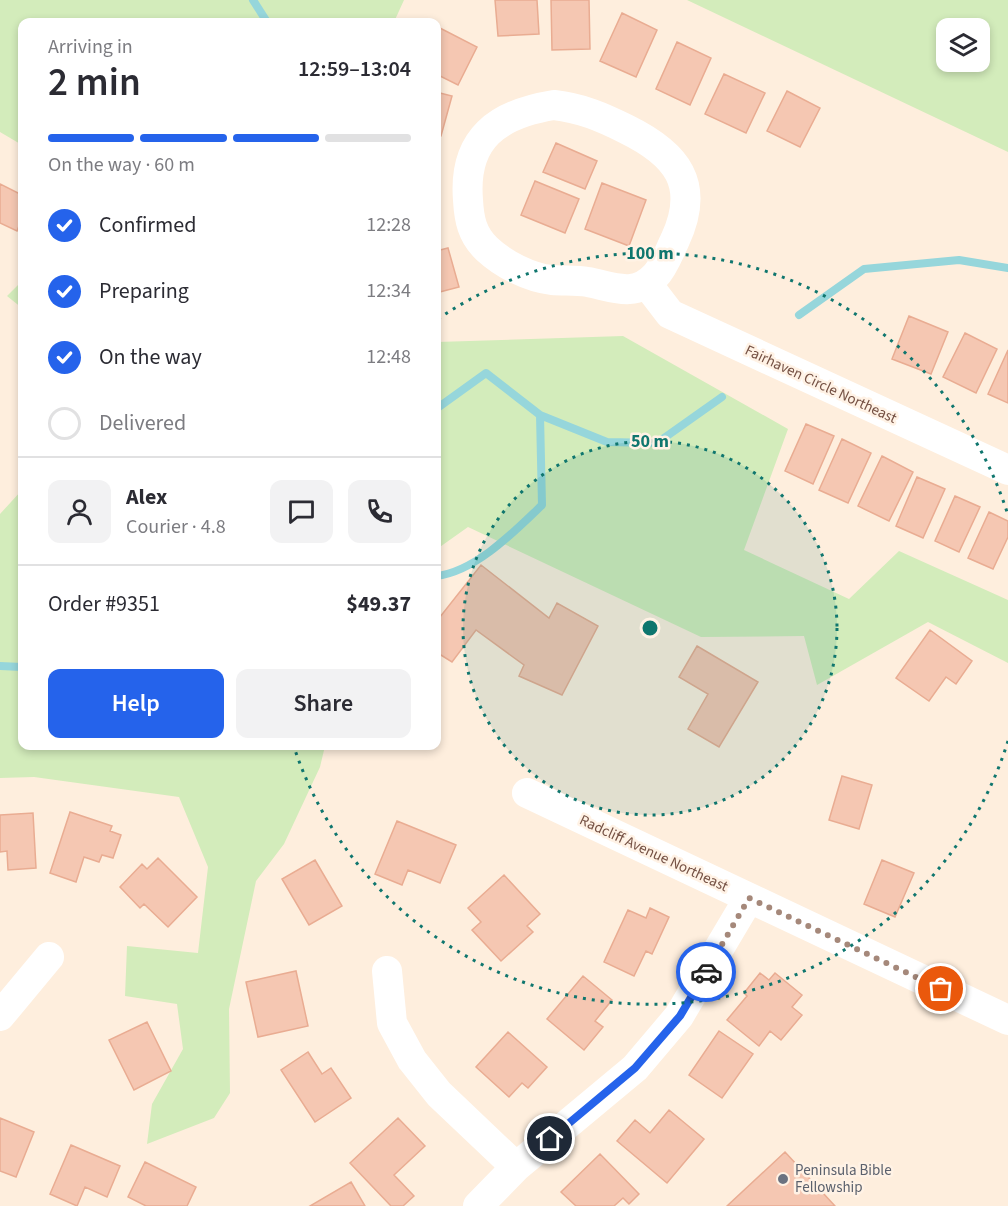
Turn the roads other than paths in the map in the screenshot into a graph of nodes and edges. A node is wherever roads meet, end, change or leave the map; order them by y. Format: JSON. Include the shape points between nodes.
{"nodes":[{"id":1,"x":646,"y":284,"type":"junction"},
{"id":2,"x":1008,"y":470,"type":"edge"},
{"id":3,"x":527,"y":793,"type":"dead end"},
{"id":4,"x":749,"y":898,"type":"junction"},
{"id":5,"x":49,"y":957,"type":"dead end"},
{"id":6,"x":387,"y":971,"type":"dead end"},
{"id":7,"x":0,"y":1016,"type":"edge"},
{"id":8,"x":1008,"y":1020,"type":"edge"},
{"id":9,"x":516,"y":1167,"type":"junction"},
{"id":10,"x":478,"y":1206,"type":"edge"}],
"edges":[{"from":1,"to":1,"type":"street","via":[[663,265],[682,225],[685,208],[685,189],[676,165],[665,152],[597,114],[554,105],[504,118],[489,131],[476,147],[467,190],[474,233],[487,249],[535,277],[587,282],[622,291]]},
{"from":1,"to":2,"type":"street","name":"Fairhaven Circle Northeast","via":[[670,314]]},
{"from":3,"to":4,"type":"street","name":"Radcliff Avenue Northeast"},
{"from":4,"to":8,"type":"street","name":"Radcliff Avenue Northeast"},
{"from":4,"to":9,"type":"street","via":[[680,1016],[635,1068]]},
{"from":5,"to":7,"type":"street"},
{"from":6,"to":9,"type":"street","via":[[392,1023],[412,1060],[439,1094]]},
{"from":9,"to":10,"type":"street"}]}
